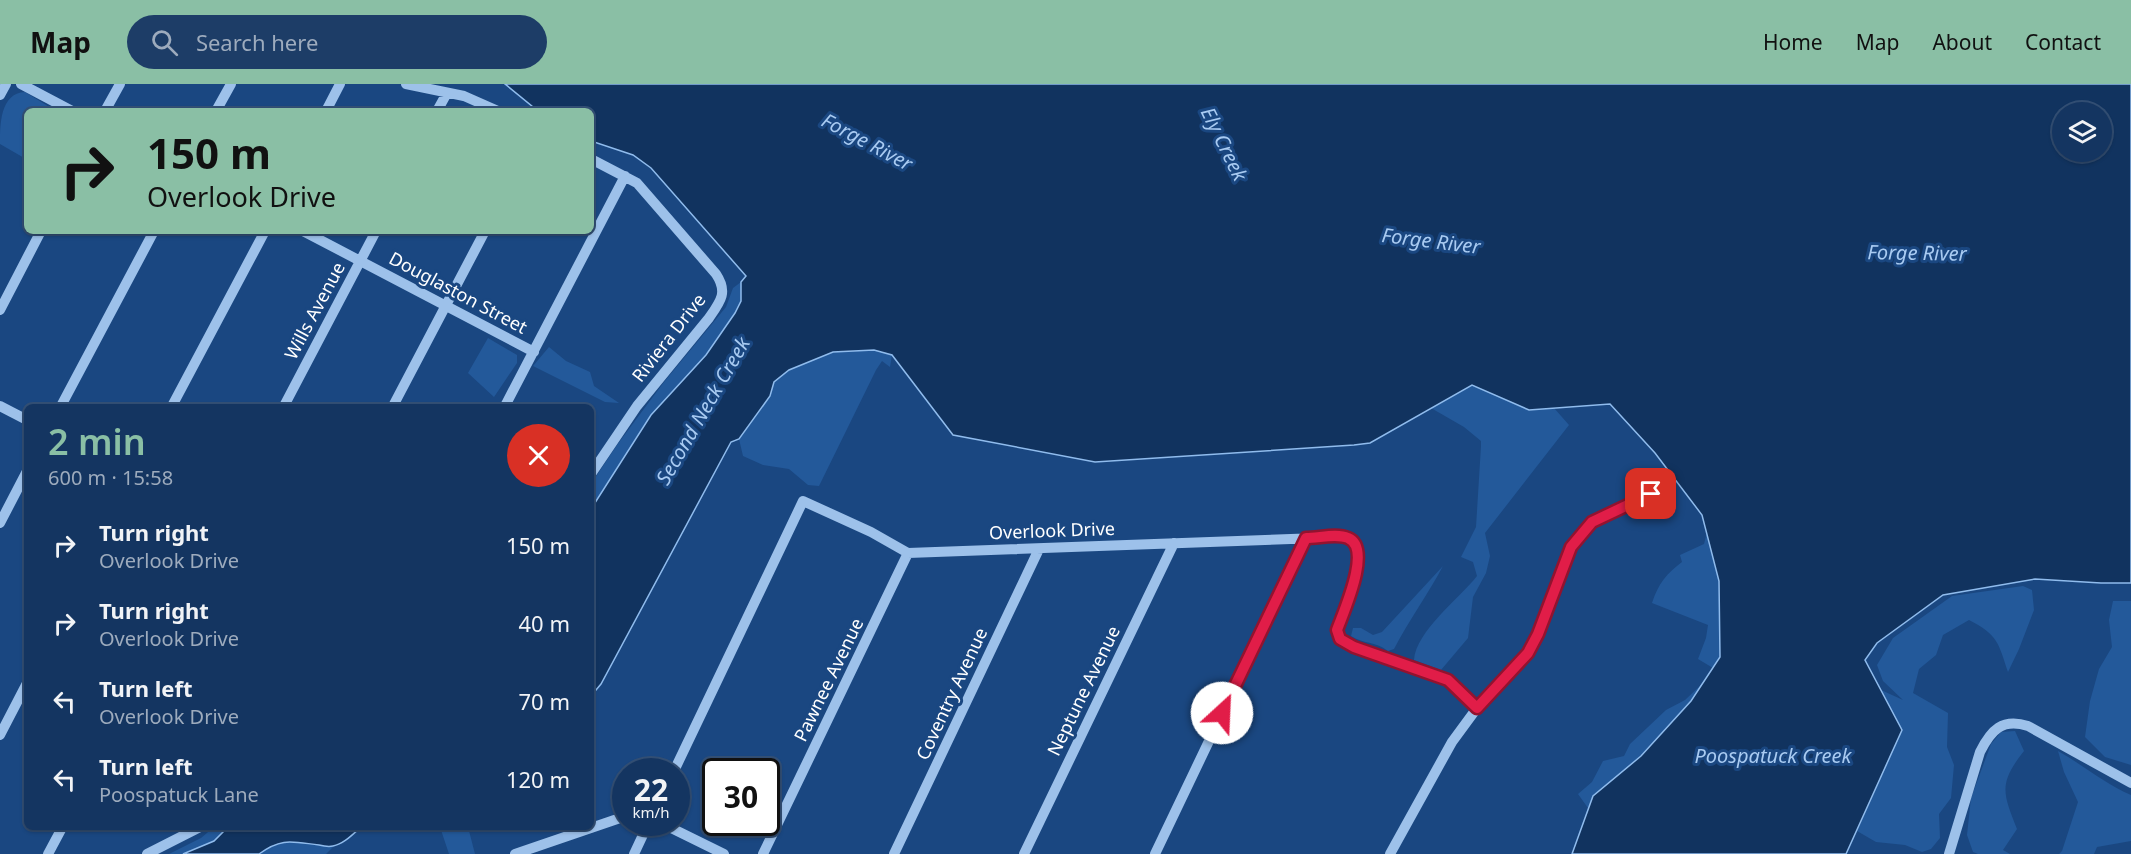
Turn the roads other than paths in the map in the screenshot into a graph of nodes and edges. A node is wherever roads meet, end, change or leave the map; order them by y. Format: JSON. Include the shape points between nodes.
{"nodes":[{"id":1,"x":6,"y":84,"type":"edge"},
{"id":2,"x":21,"y":84,"type":"edge"},
{"id":3,"x":120,"y":84,"type":"edge"},
{"id":4,"x":231,"y":84,"type":"edge"},
{"id":5,"x":340,"y":84,"type":"edge"},
{"id":6,"x":406,"y":84,"type":"edge"},
{"id":7,"x":447,"y":93,"type":"junction"},
{"id":8,"x":0,"y":95,"type":"edge"},
{"id":9,"x":66,"y":108,"type":"edge"},
{"id":10,"x":107,"y":108,"type":"edge"},
{"id":11,"x":218,"y":108,"type":"edge"},
{"id":12,"x":328,"y":108,"type":"edge"},
{"id":13,"x":439,"y":108,"type":"edge"},
{"id":14,"x":491,"y":108,"type":"edge"},
{"id":15,"x":594,"y":160,"type":"edge"},
{"id":16,"x":626,"y":176,"type":"junction"},
{"id":17,"x":39,"y":234,"type":"edge"},
{"id":18,"x":152,"y":234,"type":"edge"},
{"id":19,"x":263,"y":234,"type":"edge"},
{"id":20,"x":309,"y":234,"type":"edge"},
{"id":21,"x":374,"y":234,"type":"edge"},
{"id":22,"x":483,"y":234,"type":"edge"},
{"id":23,"x":361,"y":260,"type":"junction"},
{"id":24,"x":445,"y":306,"type":"junction"},
{"id":25,"x":0,"y":310,"type":"edge"},
{"id":26,"x":534,"y":352,"type":"junction"},
{"id":27,"x":62,"y":404,"type":"edge"},
{"id":28,"x":173,"y":404,"type":"edge"},
{"id":29,"x":285,"y":404,"type":"edge"},
{"id":30,"x":394,"y":404,"type":"edge"},
{"id":31,"x":506,"y":404,"type":"edge"},
{"id":32,"x":0,"y":406,"type":"edge"},
{"id":33,"x":24,"y":418,"type":"edge"},
{"id":34,"x":594,"y":470,"type":"edge"},
{"id":35,"x":24,"y":477,"type":"edge"},
{"id":36,"x":1651,"y":494,"type":"dead end"},
{"id":37,"x":0,"y":523,"type":"edge"},
{"id":38,"x":1306,"y":538,"type":"junction"},
{"id":39,"x":1174,"y":543,"type":"junction"},
{"id":40,"x":1039,"y":549,"type":"junction"},
{"id":41,"x":908,"y":553,"type":"junction"},
{"id":42,"x":24,"y":689,"type":"edge"},
{"id":43,"x":1477,"y":708,"type":"junction"},
{"id":44,"x":0,"y":735,"type":"edge"},
{"id":45,"x":680,"y":758,"type":"edge"},
{"id":46,"x":2131,"y":783,"type":"edge"},
{"id":47,"x":612,"y":821,"type":"edge"},
{"id":48,"x":594,"y":827,"type":"edge"},
{"id":49,"x":61,"y":830,"type":"edge"},
{"id":50,"x":194,"y":830,"type":"edge"},
{"id":51,"x":585,"y":830,"type":"edge"},
{"id":52,"x":642,"y":836,"type":"edge"},
{"id":53,"x":687,"y":836,"type":"edge"},
{"id":54,"x":48,"y":854,"type":"edge"},
{"id":55,"x":147,"y":854,"type":"edge"},
{"id":56,"x":515,"y":854,"type":"edge"},
{"id":57,"x":634,"y":854,"type":"edge"},
{"id":58,"x":724,"y":854,"type":"edge"},
{"id":59,"x":763,"y":854,"type":"edge"},
{"id":60,"x":894,"y":854,"type":"edge"},
{"id":61,"x":1024,"y":854,"type":"edge"},
{"id":62,"x":1155,"y":854,"type":"edge"},
{"id":63,"x":1390,"y":854,"type":"edge"},
{"id":64,"x":1949,"y":854,"type":"edge"}],
"edges":[{"from":1,"to":8,"type":"street"},
{"from":2,"to":9,"type":"street"},
{"from":3,"to":10,"type":"street"},
{"from":4,"to":11,"type":"street"},
{"from":5,"to":12,"type":"street"},
{"from":6,"to":7,"type":"street"},
{"from":7,"to":13,"type":"street"},
{"from":7,"to":14,"type":"street"},
{"from":15,"to":16,"type":"street","name":"Riviera Drive"},
{"from":16,"to":26,"type":"street"},
{"from":16,"to":34,"type":"street","name":"Riviera Drive","via":[[637,183],[716,274],[723,291],[717,307],[637,406]]},
{"from":17,"to":25,"type":"street"},
{"from":18,"to":27,"type":"street"},
{"from":19,"to":28,"type":"street"},
{"from":20,"to":23,"type":"street","name":"Douglaston Street"},
{"from":21,"to":23,"type":"street","name":"Wills Avenue"},
{"from":22,"to":24,"type":"street"},
{"from":23,"to":24,"type":"street","name":"Douglaston Street"},
{"from":23,"to":29,"type":"street","name":"Wills Avenue"},
{"from":24,"to":26,"type":"street","name":"Douglaston Street"},
{"from":24,"to":30,"type":"street"},
{"from":26,"to":31,"type":"street"},
{"from":32,"to":33,"type":"street"},
{"from":35,"to":37,"type":"street"},
{"from":36,"to":43,"type":"street","via":[[1592,522],[1571,547],[1528,653]]},
{"from":38,"to":39,"type":"street","name":"Overlook Drive"},
{"from":38,"to":43,"type":"street","name":"Overlook Drive","via":[[1346,537],[1358,549],[1359,567],[1337,630],[1340,639],[1448,680]]},
{"from":38,"to":62,"type":"street"},
{"from":39,"to":40,"type":"street","name":"Overlook Drive"},
{"from":39,"to":61,"type":"street","name":"Neptune Avenue"},
{"from":40,"to":41,"type":"street","name":"Overlook Drive"},
{"from":40,"to":60,"type":"street","name":"Coventry Avenue"},
{"from":41,"to":45,"type":"street","via":[[803,501]]},
{"from":41,"to":59,"type":"street","name":"Pawnee Avenue"},
{"from":42,"to":44,"type":"street"},
{"from":43,"to":63,"type":"street","via":[[1452,742]]},
{"from":46,"to":64,"type":"street","via":[[2028,726],[2000,726],[1980,752]]},
{"from":47,"to":48,"type":"street"},
{"from":49,"to":54,"type":"street"},
{"from":50,"to":55,"type":"street"},
{"from":51,"to":56,"type":"street"},
{"from":52,"to":57,"type":"street"},
{"from":53,"to":58,"type":"street"}]}
